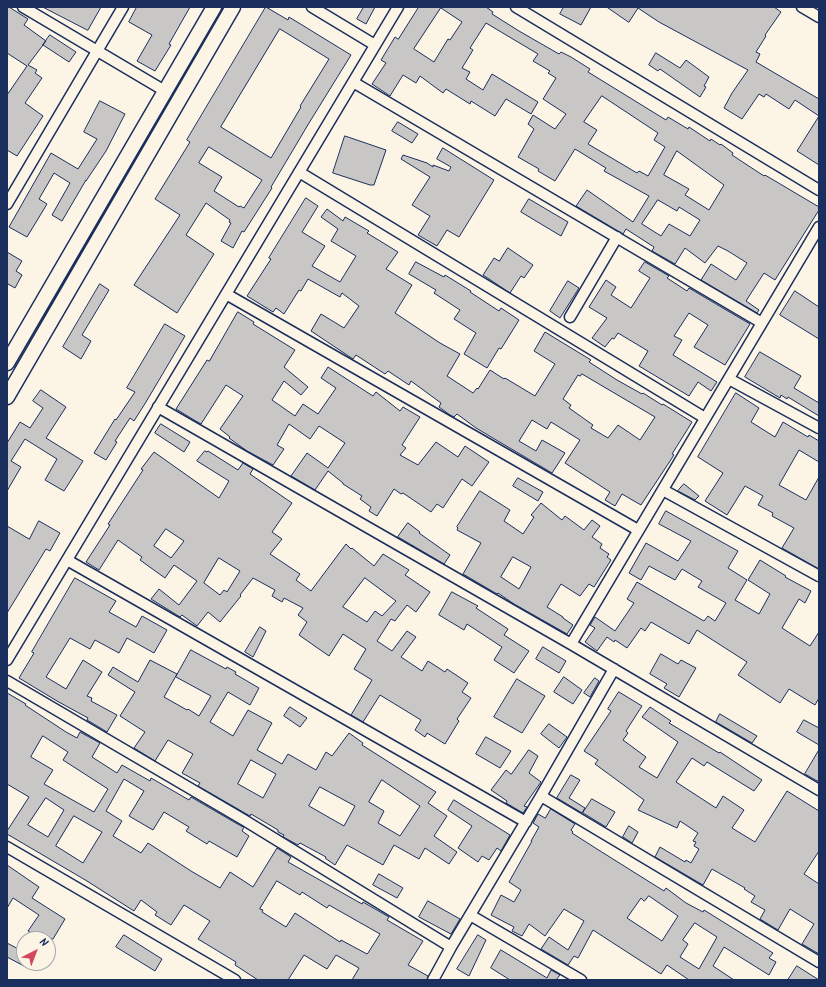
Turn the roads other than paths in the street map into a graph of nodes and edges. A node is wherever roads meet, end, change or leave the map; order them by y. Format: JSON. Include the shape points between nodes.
{"nodes":[{"id":1,"x":23,"y":7,"type":"edge"},
{"id":2,"x":123,"y":7,"type":"edge"},
{"id":3,"x":214,"y":7,"type":"edge"},
{"id":4,"x":233,"y":7,"type":"edge"},
{"id":5,"x":312,"y":7,"type":"edge"},
{"id":6,"x":398,"y":7,"type":"edge"},
{"id":7,"x":516,"y":7,"type":"edge"},
{"id":8,"x":802,"y":7,"type":"edge"},
{"id":9,"x":819,"y":17,"type":"edge"},
{"id":10,"x":375,"y":45,"type":"junction"},
{"id":11,"x":97,"y":51,"type":"junction"},
{"id":12,"x":353,"y":82,"type":"junction"},
{"id":13,"x":165,"y":91,"type":"junction"},
{"id":14,"x":299,"y":172,"type":"junction"},
{"id":15,"x":819,"y":190,"type":"edge"},
{"id":16,"x":7,"y":204,"type":"edge"},
{"id":17,"x":819,"y":227,"type":"edge"},
{"id":18,"x":617,"y":237,"type":"junction"},
{"id":19,"x":226,"y":294,"type":"junction"},
{"id":20,"x":570,"y":316,"type":"dead end"},
{"id":21,"x":762,"y":323,"type":"junction"},
{"id":22,"x":7,"y":363,"type":"edge"},
{"id":23,"x":729,"y":378,"type":"junction"},
{"id":24,"x":7,"y":397,"type":"edge"},
{"id":25,"x":158,"y":407,"type":"junction"},
{"id":26,"x":705,"y":418,"type":"junction"},
{"id":27,"x":819,"y":428,"type":"edge"},
{"id":28,"x":663,"y":490,"type":"junction"},
{"id":29,"x":638,"y":530,"type":"junction"},
{"id":30,"x":67,"y":560,"type":"junction"},
{"id":31,"x":819,"y":576,"type":"edge"},
{"id":32,"x":571,"y":644,"type":"junction"},
{"id":33,"x":7,"y":660,"type":"edge"},
{"id":34,"x":614,"y":669,"type":"junction"},
{"id":35,"x":7,"y":681,"type":"edge"},
{"id":36,"x":819,"y":790,"type":"edge"},
{"id":37,"x":541,"y":796,"type":"junction"},
{"id":38,"x":526,"y":822,"type":"junction"},
{"id":39,"x":7,"y":847,"type":"edge"},
{"id":40,"x":470,"y":915,"type":"junction"},
{"id":41,"x":451,"y":947,"type":"junction"},
{"id":42,"x":819,"y":962,"type":"edge"},
{"id":43,"x":235,"y":980,"type":"edge"},
{"id":44,"x":433,"y":980,"type":"edge"},
{"id":45,"x":581,"y":980,"type":"edge"}],
"edges":[{"from":1,"to":11,"type":"street"},
{"from":2,"to":11,"type":"street"},
{"from":3,"to":13,"type":"main road"},
{"from":4,"to":24,"type":"main road"},
{"from":5,"to":10,"type":"street"},
{"from":6,"to":10,"type":"street"},
{"from":7,"to":15,"type":"street"},
{"from":8,"to":9,"type":"street"},
{"from":10,"to":12,"type":"street"},
{"from":11,"to":13,"type":"street"},
{"from":11,"to":16,"type":"street"},
{"from":12,"to":14,"type":"street"},
{"from":12,"to":18,"type":"street"},
{"from":13,"to":22,"type":"main road"},
{"from":14,"to":19,"type":"street"},
{"from":14,"to":26,"type":"street"},
{"from":17,"to":21,"type":"street"},
{"from":18,"to":20,"type":"street"},
{"from":18,"to":21,"type":"street"},
{"from":19,"to":25,"type":"street"},
{"from":19,"to":29,"type":"street"},
{"from":21,"to":23,"type":"street"},
{"from":23,"to":26,"type":"street"},
{"from":23,"to":27,"type":"street"},
{"from":25,"to":30,"type":"street"},
{"from":25,"to":32,"type":"street"},
{"from":26,"to":28,"type":"street"},
{"from":28,"to":29,"type":"street"},
{"from":28,"to":31,"type":"street"},
{"from":29,"to":32,"type":"street"},
{"from":30,"to":33,"type":"street"},
{"from":30,"to":38,"type":"street"},
{"from":32,"to":34,"type":"street"},
{"from":34,"to":36,"type":"street"},
{"from":34,"to":37,"type":"street"},
{"from":35,"to":41,"type":"street","via":[[244,820]]},
{"from":37,"to":38,"type":"street"},
{"from":37,"to":42,"type":"street"},
{"from":38,"to":40,"type":"street"},
{"from":39,"to":43,"type":"street"},
{"from":40,"to":41,"type":"street"},
{"from":40,"to":45,"type":"street"},
{"from":41,"to":44,"type":"street"}]}
